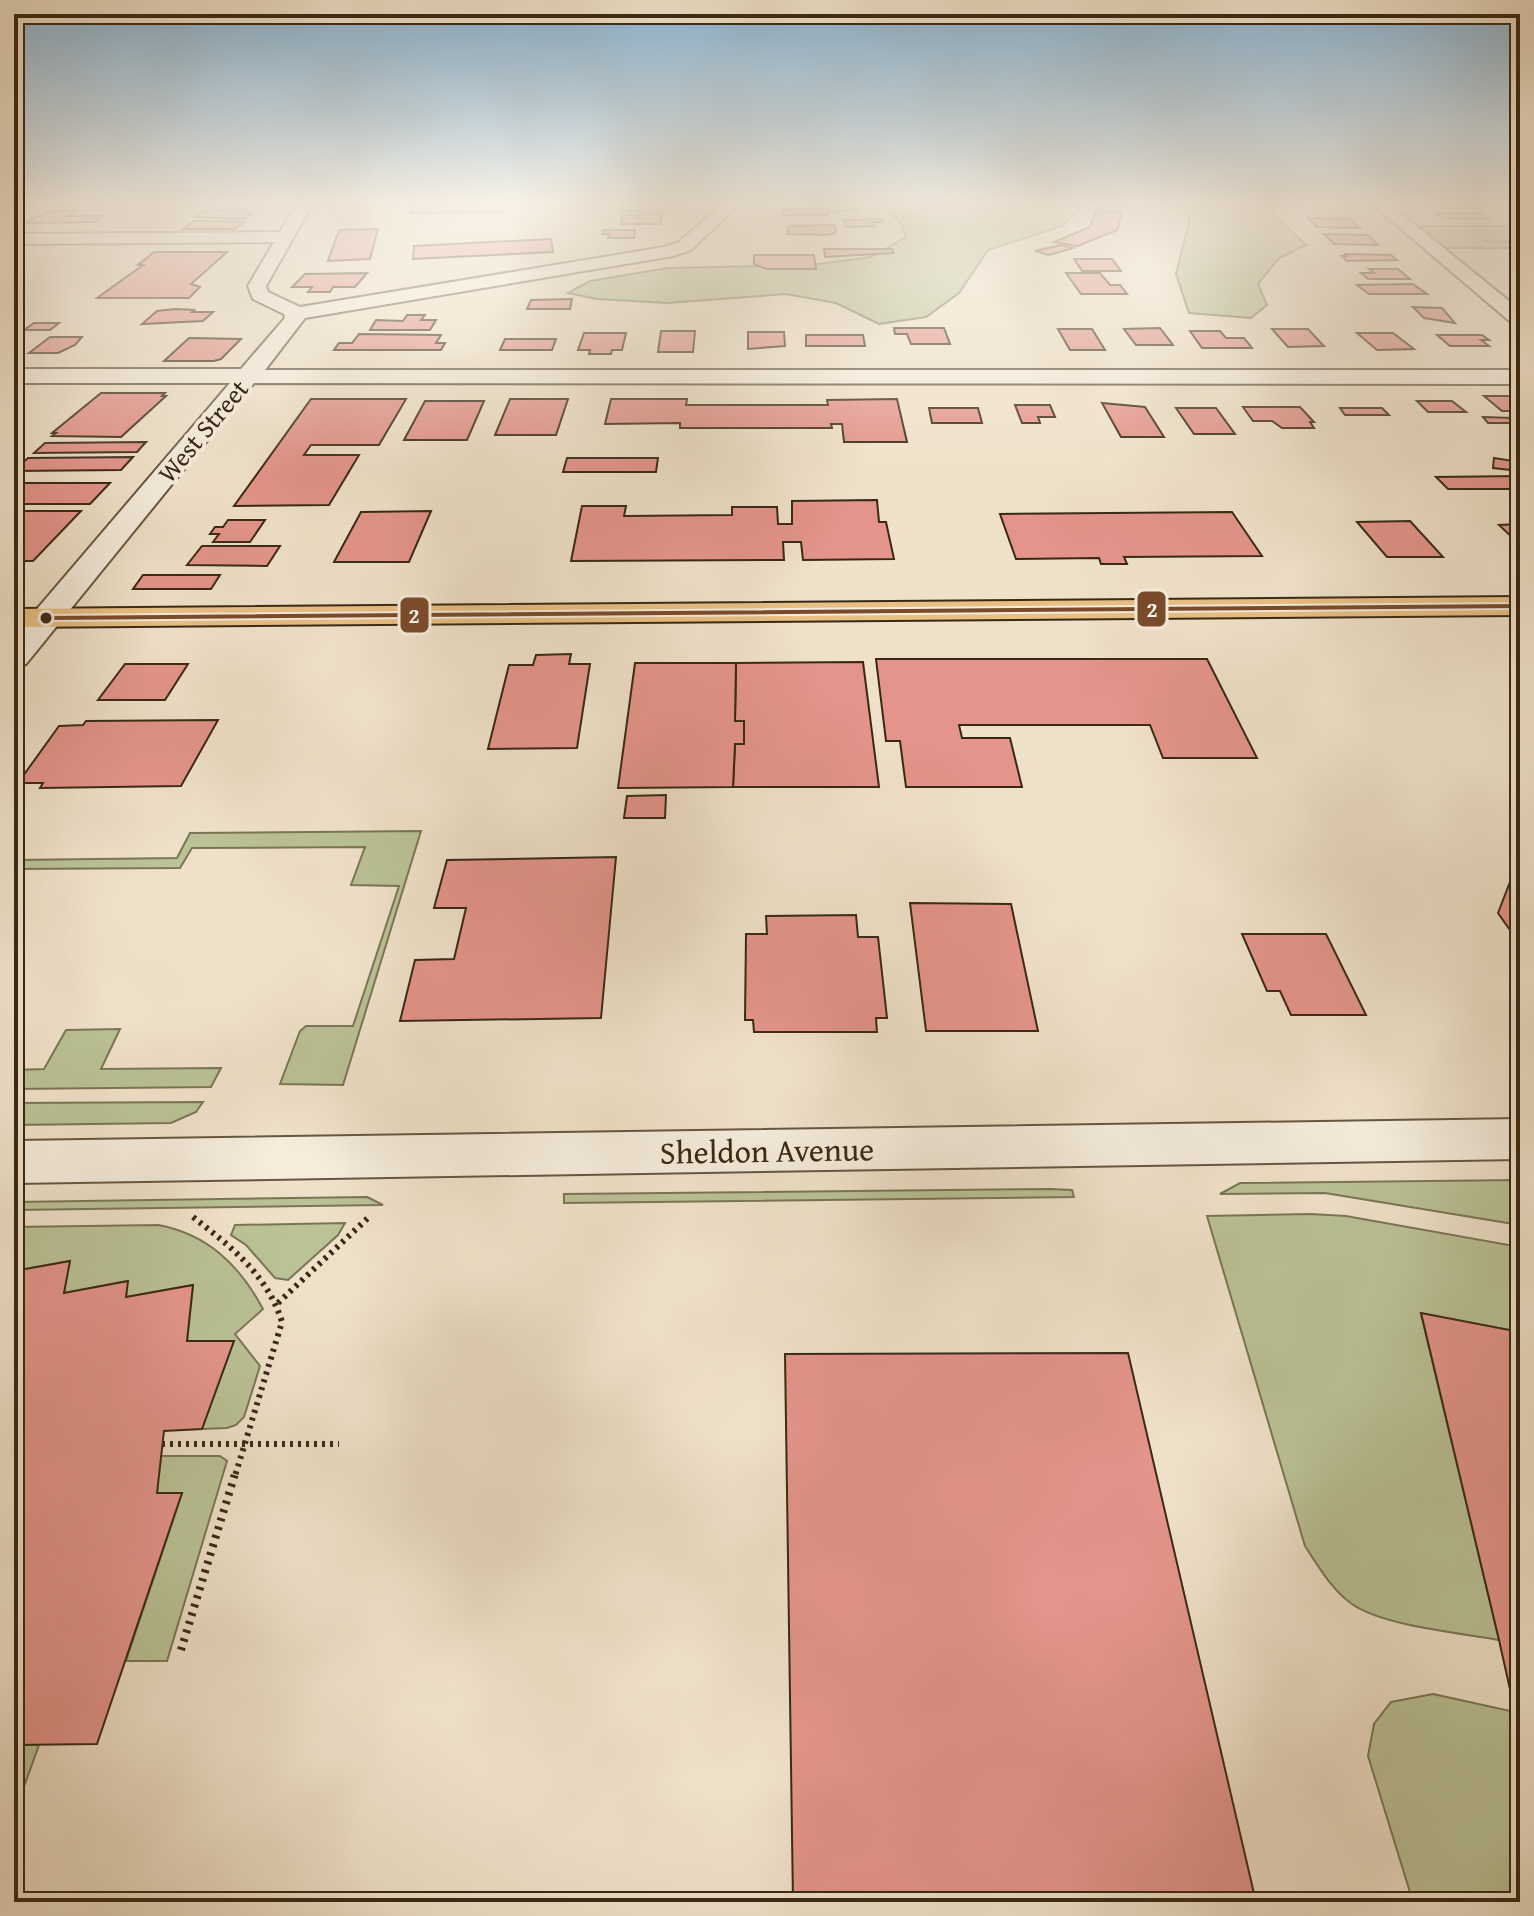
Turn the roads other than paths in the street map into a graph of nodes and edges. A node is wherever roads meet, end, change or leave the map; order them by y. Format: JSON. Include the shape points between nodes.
{"nodes":[{"id":1,"x":263,"y":294,"type":"edge"},
{"id":2,"x":413,"y":294,"type":"edge"},
{"id":3,"x":1489,"y":294,"type":"edge"},
{"id":4,"x":296,"y":314,"type":"junction"},
{"id":5,"x":1520,"y":320,"type":"edge"},
{"id":6,"x":14,"y":376,"type":"edge"},
{"id":7,"x":248,"y":377,"type":"junction"},
{"id":8,"x":1520,"y":377,"type":"edge"},
{"id":9,"x":1520,"y":606,"type":"edge"},
{"id":10,"x":30,"y":618,"type":"edge"},
{"id":11,"x":14,"y":657,"type":"edge"},
{"id":12,"x":1520,"y":1139,"type":"edge"},
{"id":13,"x":14,"y":1162,"type":"edge"}],
"edges":[{"from":1,"to":4,"type":"street"},
{"from":2,"to":4,"type":"street"},
{"from":3,"to":5,"type":"street"},
{"from":4,"to":7,"type":"street","name":"West Street"},
{"from":6,"to":7,"type":"street"},
{"from":7,"to":8,"type":"street"},
{"from":7,"to":10,"type":"street","name":"West Street"},
{"from":9,"to":10,"type":"main road"},
{"from":10,"to":11,"type":"street","name":"West Street"},
{"from":12,"to":13,"type":"street","name":"Sheldon Avenue"}]}
